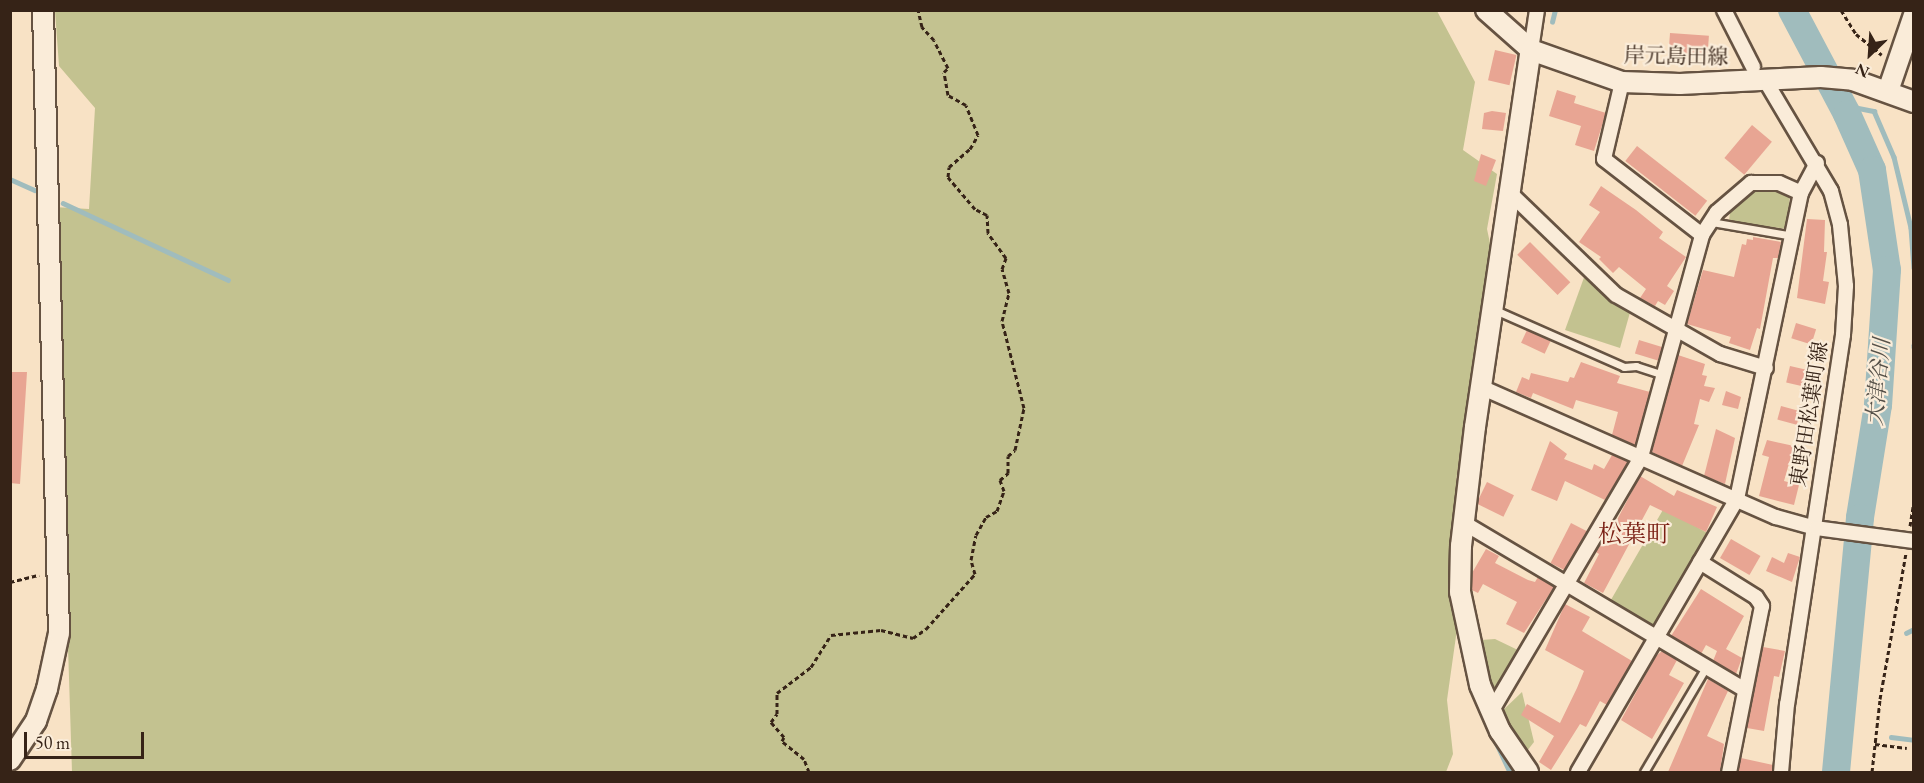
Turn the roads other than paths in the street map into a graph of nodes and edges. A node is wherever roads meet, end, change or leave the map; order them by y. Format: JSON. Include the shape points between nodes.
{"nodes":[{"id":1,"x":44,"y":10,"type":"edge"},
{"id":2,"x":1486,"y":10,"type":"edge"},
{"id":3,"x":1537,"y":10,"type":"edge"},
{"id":4,"x":1724,"y":10,"type":"edge"},
{"id":5,"x":1914,"y":15,"type":"edge"},
{"id":6,"x":1531,"y":50,"type":"junction"},
{"id":7,"x":1765,"y":76,"type":"junction"},
{"id":8,"x":1622,"y":82,"type":"junction"},
{"id":9,"x":1888,"y":91,"type":"junction"},
{"id":10,"x":1914,"y":102,"type":"edge"},
{"id":11,"x":1817,"y":163,"type":"junction"},
{"id":12,"x":1802,"y":192,"type":"junction"},
{"id":13,"x":1512,"y":195,"type":"junction"},
{"id":14,"x":1711,"y":222,"type":"junction"},
{"id":15,"x":1702,"y":236,"type":"junction"},
{"id":16,"x":1793,"y":236,"type":"junction"},
{"id":17,"x":1495,"y":310,"type":"junction"},
{"id":18,"x":1678,"y":332,"type":"junction"},
{"id":19,"x":1766,"y":368,"type":"junction"},
{"id":20,"x":1666,"y":376,"type":"junction"},
{"id":21,"x":1483,"y":388,"type":"junction"},
{"id":22,"x":1641,"y":457,"type":"junction"},
{"id":23,"x":1737,"y":499,"type":"junction"},
{"id":24,"x":1464,"y":523,"type":"junction"},
{"id":25,"x":1814,"y":527,"type":"junction"},
{"id":26,"x":1908,"y":540,"type":"edge"},
{"id":27,"x":1700,"y":562,"type":"junction"},
{"id":28,"x":1567,"y":584,"type":"junction"},
{"id":29,"x":1656,"y":638,"type":"junction"},
{"id":30,"x":1706,"y":667,"type":"junction"},
{"id":31,"x":1745,"y":690,"type":"junction"},
{"id":32,"x":1491,"y":711,"type":"junction"},
{"id":33,"x":10,"y":760,"type":"edge"},
{"id":34,"x":1528,"y":772,"type":"edge"},
{"id":35,"x":1578,"y":772,"type":"edge"},
{"id":36,"x":1644,"y":772,"type":"edge"},
{"id":37,"x":1729,"y":772,"type":"edge"},
{"id":38,"x":1781,"y":772,"type":"edge"}],
"edges":[{"from":1,"to":33,"type":"street","via":[[59,573],[55,663],[36,721]]},
{"from":2,"to":6,"type":"street","name":"岸元島田線"},
{"from":3,"to":6,"type":"street"},
{"from":4,"to":7,"type":"street","name":"東野田松葉町線"},
{"from":5,"to":9,"type":"street"},
{"from":6,"to":8,"type":"street","name":"岸元島田線"},
{"from":6,"to":13,"type":"street"},
{"from":7,"to":8,"type":"street","name":"岸元島田線","via":[[1680,84]]},
{"from":7,"to":9,"type":"street","name":"岸元島田線","via":[[1853,80]]},
{"from":7,"to":11,"type":"street","name":"東野田松葉町線"},
{"from":8,"to":15,"type":"street","via":[[1604,159]]},
{"from":9,"to":10,"type":"street","name":"岸元島田線"},
{"from":11,"to":12,"type":"street"},
{"from":11,"to":25,"type":"street","name":"東野田松葉町線","via":[[1831,191],[1840,225],[1846,286]]},
{"from":12,"to":14,"type":"street","via":[[1779,183],[1751,183]]},
{"from":12,"to":16,"type":"street"},
{"from":13,"to":17,"type":"street"},
{"from":13,"to":18,"type":"street","via":[[1616,295]]},
{"from":14,"to":15,"type":"street"},
{"from":14,"to":16,"type":"lane"},
{"from":15,"to":18,"type":"street"},
{"from":16,"to":19,"type":"street"},
{"from":17,"to":20,"type":"lane","via":[[1624,367],[1636,366]]},
{"from":17,"to":21,"type":"street"},
{"from":18,"to":19,"type":"street","via":[[1720,354]]},
{"from":18,"to":20,"type":"street"},
{"from":19,"to":23,"type":"street"},
{"from":20,"to":22,"type":"street"},
{"from":21,"to":22,"type":"street"},
{"from":21,"to":24,"type":"street"},
{"from":22,"to":23,"type":"street"},
{"from":22,"to":28,"type":"street"},
{"from":23,"to":25,"type":"street","via":[[1776,517]]},
{"from":23,"to":27,"type":"street"},
{"from":24,"to":28,"type":"street"},
{"from":24,"to":32,"type":"street","via":[[1460,592],[1480,685]]},
{"from":25,"to":26,"type":"street"},
{"from":25,"to":38,"type":"street","name":"東野田松葉町線"},
{"from":27,"to":29,"type":"street"},
{"from":27,"to":31,"type":"street","via":[[1756,597],[1762,606]]},
{"from":28,"to":29,"type":"street"},
{"from":28,"to":32,"type":"street"},
{"from":29,"to":30,"type":"street"},
{"from":29,"to":35,"type":"street"},
{"from":30,"to":31,"type":"street"},
{"from":30,"to":36,"type":"lane"},
{"from":31,"to":37,"type":"street"},
{"from":32,"to":34,"type":"street"}]}
